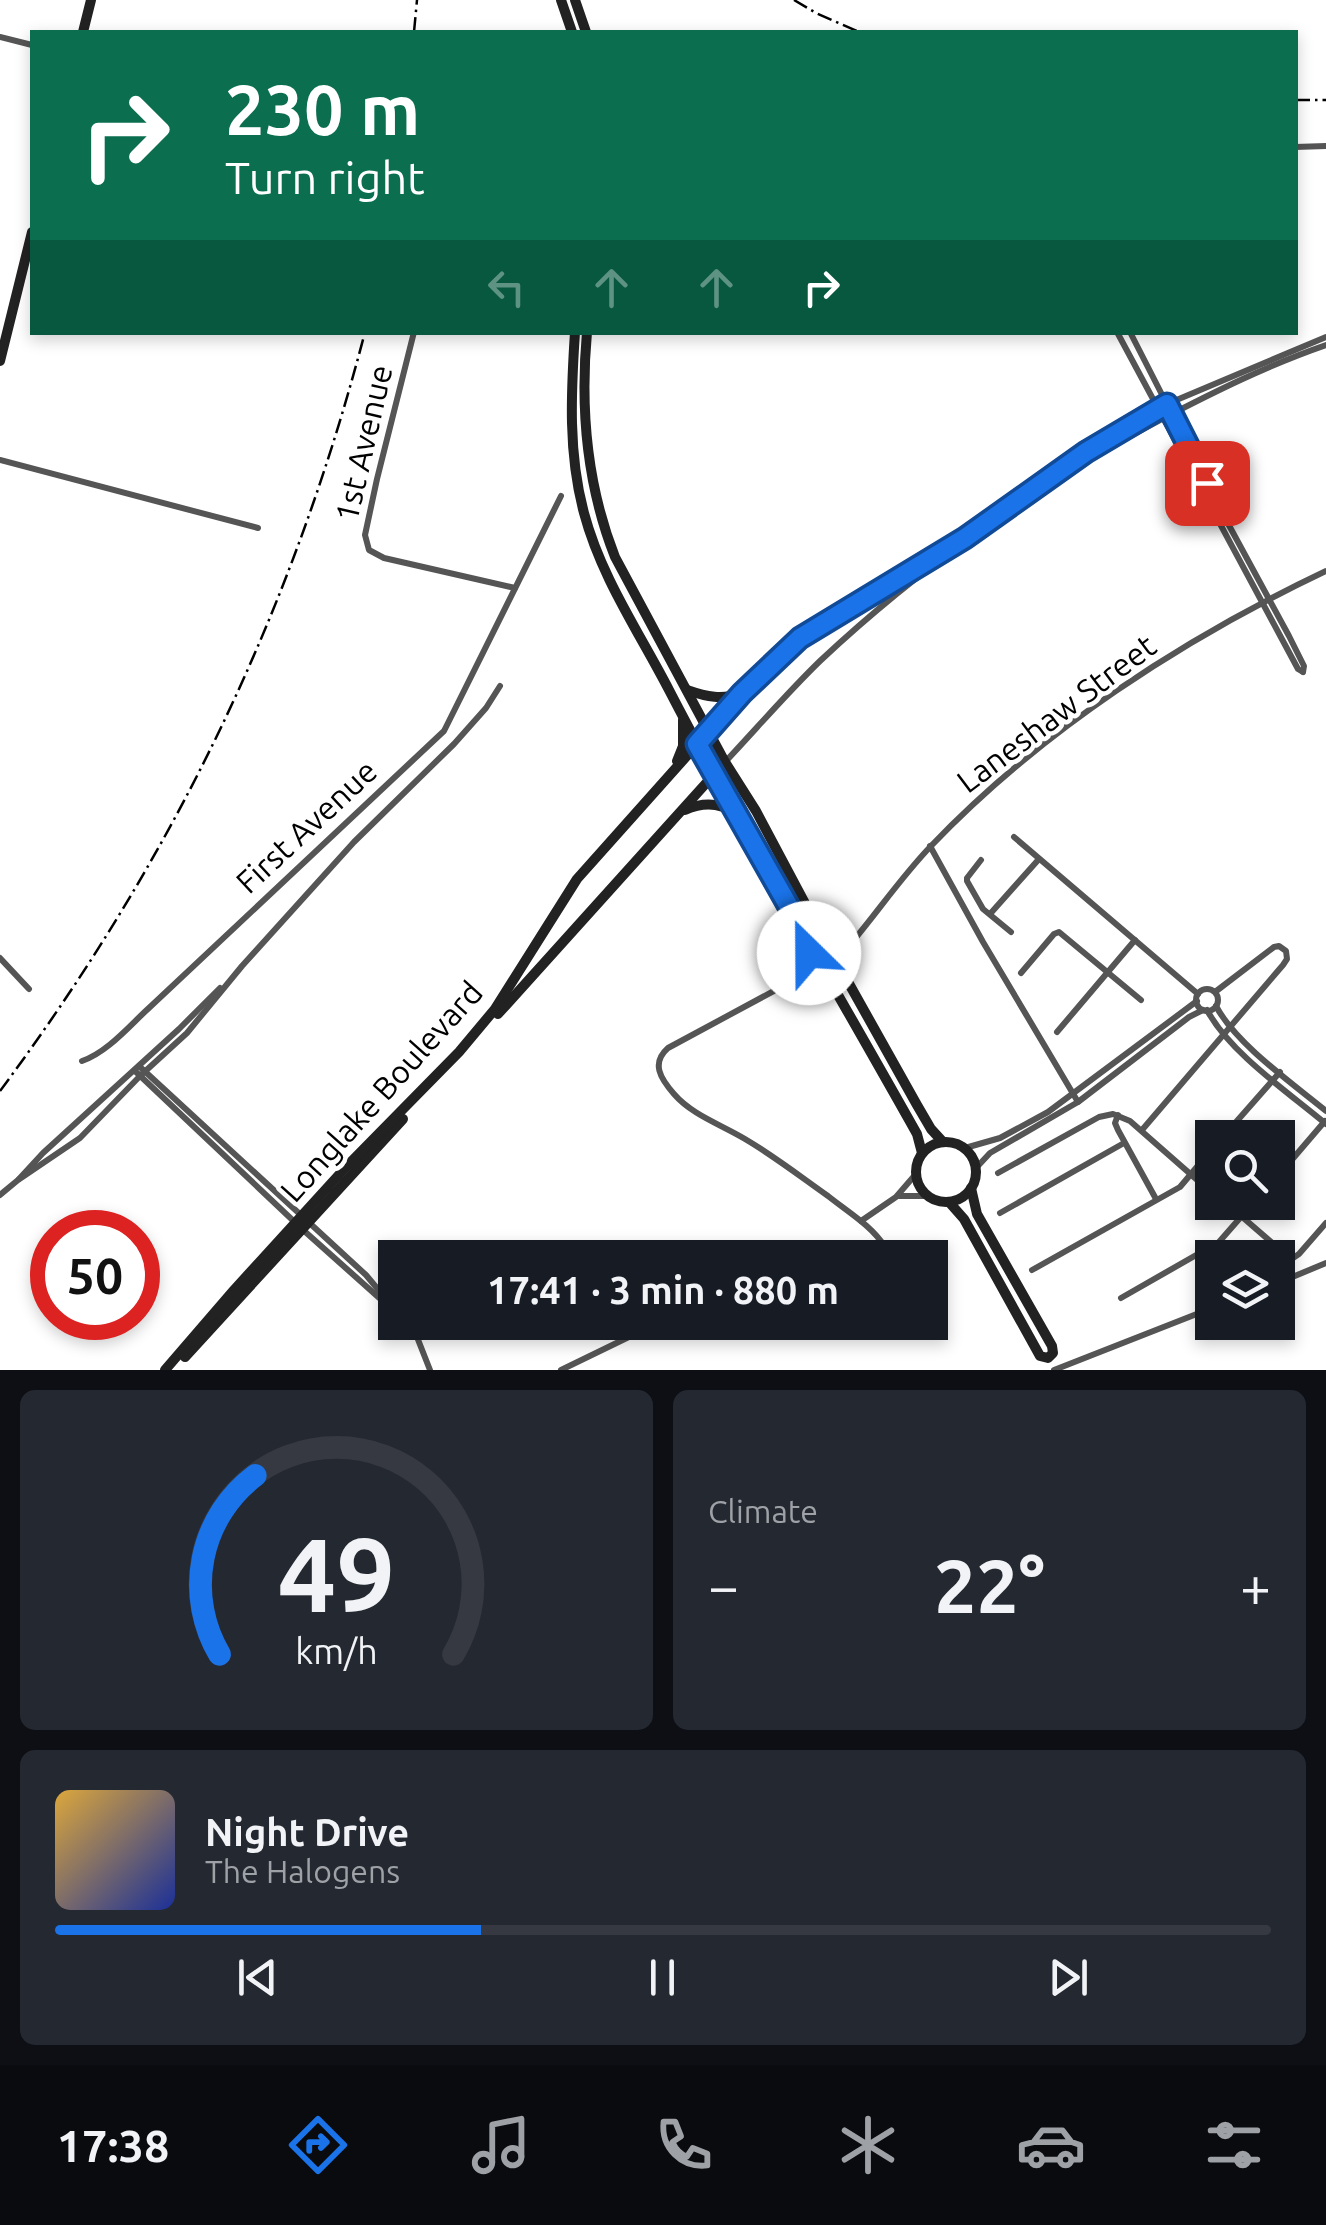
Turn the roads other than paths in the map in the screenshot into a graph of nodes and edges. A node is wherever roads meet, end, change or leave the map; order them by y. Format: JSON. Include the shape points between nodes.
{"nodes":[{"id":1,"x":91,"y":0,"type":"edge"},
{"id":2,"x":561,"y":0,"type":"edge"},
{"id":3,"x":574,"y":0,"type":"edge"},
{"id":4,"x":83,"y":30,"type":"edge"},
{"id":5,"x":571,"y":30,"type":"edge"},
{"id":6,"x":585,"y":30,"type":"edge"},
{"id":7,"x":0,"y":37,"type":"edge"},
{"id":8,"x":30,"y":44,"type":"edge"},
{"id":9,"x":1326,"y":146,"type":"edge"},
{"id":10,"x":1298,"y":147,"type":"edge"},
{"id":11,"x":30,"y":240,"type":"edge"},
{"id":12,"x":413,"y":335,"type":"edge"},
{"id":13,"x":576,"y":335,"type":"edge"},
{"id":14,"x":586,"y":335,"type":"edge"},
{"id":15,"x":1120,"y":335,"type":"edge"},
{"id":16,"x":1132,"y":335,"type":"edge"},
{"id":17,"x":1326,"y":341,"type":"edge"},
{"id":18,"x":0,"y":361,"type":"edge"},
{"id":19,"x":1167,"y":404,"type":"junction"},
{"id":20,"x":1158,"y":409,"type":"junction"},
{"id":21,"x":1172,"y":414,"type":"junction"},
{"id":22,"x":1163,"y":418,"type":"junction"},
{"id":23,"x":0,"y":460,"type":"edge"},
{"id":24,"x":561,"y":496,"type":"dead end"},
{"id":25,"x":258,"y":528,"type":"dead end"},
{"id":26,"x":966,"y":540,"type":"junction"},
{"id":27,"x":1326,"y":570,"type":"edge"},
{"id":28,"x":515,"y":588,"type":"junction"},
{"id":29,"x":1265,"y":600,"type":"junction"},
{"id":30,"x":500,"y":686,"type":"dead end"},
{"id":31,"x":688,"y":690,"type":"junction"},
{"id":32,"x":742,"y":693,"type":"junction"},
{"id":33,"x":683,"y":716,"type":"junction"},
{"id":34,"x":709,"y":732,"type":"junction"},
{"id":35,"x":697,"y":744,"type":"junction"},
{"id":36,"x":725,"y":762,"type":"junction"},
{"id":37,"x":672,"y":771,"type":"junction"},
{"id":38,"x":714,"y":774,"type":"junction"},
{"id":39,"x":736,"y":813,"type":"junction"},
{"id":40,"x":674,"y":818,"type":"junction"},
{"id":41,"x":1014,"y":837,"type":"dead end"},
{"id":42,"x":930,"y":846,"type":"junction"},
{"id":43,"x":1039,"y":859,"type":"junction"},
{"id":44,"x":981,"y":860,"type":"dead end"},
{"id":45,"x":990,"y":914,"type":"junction"},
{"id":46,"x":1011,"y":932,"type":"dead end"},
{"id":47,"x":822,"y":935,"type":"junction"},
{"id":48,"x":1135,"y":940,"type":"junction"},
{"id":49,"x":853,"y":941,"type":"junction"},
{"id":50,"x":809,"y":942,"type":"junction"},
{"id":51,"x":0,"y":958,"type":"edge"},
{"id":52,"x":820,"y":963,"type":"junction"},
{"id":53,"x":1108,"y":972,"type":"junction"},
{"id":54,"x":808,"y":973,"type":"junction"},
{"id":55,"x":1021,"y":973,"type":"dead end"},
{"id":56,"x":846,"y":976,"type":"junction"},
{"id":57,"x":796,"y":980,"type":"junction"},
{"id":58,"x":834,"y":987,"type":"junction"},
{"id":59,"x":29,"y":989,"type":"dead end"},
{"id":60,"x":1214,"y":992,"type":"junction"},
{"id":61,"x":1197,"y":997,"type":"junction"},
{"id":62,"x":1141,"y":1000,"type":"dead end"},
{"id":63,"x":1216,"y":1006,"type":"junction"},
{"id":64,"x":1205,"y":1010,"type":"junction"},
{"id":65,"x":497,"y":1011,"type":"junction"},
{"id":66,"x":1230,"y":1027,"type":"junction"},
{"id":67,"x":1056,"y":1032,"type":"dead end"},
{"id":68,"x":1223,"y":1034,"type":"junction"},
{"id":69,"x":82,"y":1061,"type":"dead end"},
{"id":70,"x":140,"y":1071,"type":"junction"},
{"id":71,"x":1280,"y":1072,"type":"junction"},
{"id":72,"x":1273,"y":1079,"type":"junction"},
{"id":73,"x":1073,"y":1094,"type":"junction"},
{"id":74,"x":1078,"y":1102,"type":"junction"},
{"id":75,"x":1326,"y":1111,"type":"edge"},
{"id":76,"x":1118,"y":1115,"type":"junction"},
{"id":77,"x":1238,"y":1120,"type":"edge"},
{"id":78,"x":1325,"y":1122,"type":"edge"},
{"id":79,"x":1142,"y":1130,"type":"junction"},
{"id":80,"x":942,"y":1141,"type":"junction"},
{"id":81,"x":1124,"y":1143,"type":"junction"},
{"id":82,"x":965,"y":1148,"type":"junction"},
{"id":83,"x":922,"y":1153,"type":"junction"},
{"id":84,"x":1295,"y":1156,"type":"edge"},
{"id":85,"x":976,"y":1168,"type":"junction"},
{"id":86,"x":1195,"y":1169,"type":"edge"},
{"id":87,"x":998,"y":1173,"type":"dead end"},
{"id":88,"x":1190,"y":1175,"type":"junction"},
{"id":89,"x":916,"y":1176,"type":"junction"},
{"id":90,"x":1195,"y":1179,"type":"edge"},
{"id":91,"x":18,"y":1180,"type":"junction"},
{"id":92,"x":971,"y":1188,"type":"junction"},
{"id":93,"x":0,"y":1195,"type":"edge"},
{"id":94,"x":927,"y":1196,"type":"junction"},
{"id":95,"x":896,"y":1197,"type":"junction"},
{"id":96,"x":1156,"y":1199,"type":"junction"},
{"id":97,"x":949,"y":1202,"type":"junction"},
{"id":98,"x":1000,"y":1213,"type":"dead end"},
{"id":99,"x":860,"y":1220,"type":"junction"},
{"id":100,"x":1238,"y":1220,"type":"edge"},
{"id":101,"x":1247,"y":1220,"type":"edge"},
{"id":102,"x":302,"y":1223,"type":"junction"},
{"id":103,"x":1326,"y":1223,"type":"edge"},
{"id":104,"x":880,"y":1240,"type":"edge"},
{"id":105,"x":1326,"y":1264,"type":"edge"},
{"id":106,"x":1032,"y":1270,"type":"dead end"},
{"id":107,"x":1295,"y":1276,"type":"edge"},
{"id":108,"x":378,"y":1289,"type":"edge"},
{"id":109,"x":1121,"y":1298,"type":"dead end"},
{"id":110,"x":1195,"y":1315,"type":"edge"},
{"id":111,"x":418,"y":1340,"type":"edge"},
{"id":112,"x":623,"y":1340,"type":"edge"},
{"id":113,"x":168,"y":1370,"type":"edge"},
{"id":114,"x":430,"y":1370,"type":"edge"},
{"id":115,"x":561,"y":1370,"type":"edge"},
{"id":116,"x":1054,"y":1370,"type":"edge"}],
"edges":[{"from":1,"to":4,"type":"main road"},
{"from":2,"to":5,"type":"main road"},
{"from":3,"to":6,"type":"main road"},
{"from":7,"to":8,"type":"street"},
{"from":9,"to":10,"type":"street"},
{"from":11,"to":18,"type":"main road"},
{"from":12,"to":28,"type":"street","name":"1st Avenue","via":[[366,546],[384,558]]},
{"from":13,"to":33,"type":"main road","via":[[572,425],[584,512],[610,582]]},
{"from":14,"to":31,"type":"main road","via":[[585,416],[603,525]]},
{"from":15,"to":20,"type":"street"},
{"from":16,"to":19,"type":"street"},
{"from":17,"to":19,"type":"street"},
{"from":17,"to":21,"type":"street"},
{"from":19,"to":20,"type":"street"},
{"from":19,"to":21,"type":"street"},
{"from":20,"to":22,"type":"street"},
{"from":20,"to":26,"type":"street","via":[[1086,452]]},
{"from":21,"to":22,"type":"street"},
{"from":21,"to":29,"type":"street"},
{"from":22,"to":26,"type":"street"},
{"from":22,"to":29,"type":"street"},
{"from":23,"to":25,"type":"street"},
{"from":24,"to":28,"type":"street"},
{"from":26,"to":32,"type":"street","via":[[800,638]]},
{"from":26,"to":36,"type":"street","via":[[818,663]]},
{"from":27,"to":29,"type":"street","name":"Laneshaw Street"},
{"from":28,"to":69,"type":"street","name":"First Avenue","via":[[444,731],[150,1007]]},
{"from":29,"to":29,"type":"street","via":[[1302,662],[1303,672],[1298,669]]},
{"from":29,"to":42,"type":"street","name":"Laneshaw Street","via":[[1106,698]]},
{"from":30,"to":70,"type":"street","via":[[187,1033]]},
{"from":31,"to":32,"type":"main road","via":[[722,698]]},
{"from":31,"to":34,"type":"main road"},
{"from":32,"to":34,"type":"street"},
{"from":33,"to":35,"type":"main road"},
{"from":33,"to":37,"type":"main road","via":[[683,746]]},
{"from":34,"to":35,"type":"main road","name":"Longlake Boulevard"},
{"from":34,"to":36,"type":"main road"},
{"from":35,"to":37,"type":"main road","name":"Longlake Boulevard"},
{"from":35,"to":38,"type":"main road"},
{"from":36,"to":38,"type":"main road","name":"Longlake Boulevard"},
{"from":36,"to":47,"type":"main road"},
{"from":37,"to":65,"type":"main road","name":"Longlake Boulevard","via":[[576,879]]},
{"from":38,"to":39,"type":"main road"},
{"from":38,"to":40,"type":"main road","name":"Longlake Boulevard"},
{"from":39,"to":40,"type":"main road","via":[[708,803]]},
{"from":39,"to":50,"type":"main road"},
{"from":40,"to":65,"type":"main road","name":"Longlake Boulevard"},
{"from":41,"to":43,"type":"street"},
{"from":42,"to":49,"type":"street","name":"Laneshaw Street"},
{"from":42,"to":73,"type":"street"},
{"from":43,"to":45,"type":"street"},
{"from":43,"to":48,"type":"street"},
{"from":44,"to":45,"type":"street","via":[[967,881]]},
{"from":45,"to":46,"type":"street"},
{"from":47,"to":49,"type":"street","via":[[839,944]]},
{"from":47,"to":52,"type":"main road"},
{"from":47,"to":56,"type":"main road"},
{"from":48,"to":53,"type":"street"},
{"from":48,"to":61,"type":"street"},
{"from":49,"to":56,"type":"street","name":"Laneshaw Street"},
{"from":50,"to":52,"type":"main road"},
{"from":50,"to":57,"type":"main road"},
{"from":51,"to":59,"type":"street"},
{"from":52,"to":54,"type":"street"},
{"from":52,"to":58,"type":"main road"},
{"from":53,"to":55,"type":"street","via":[[1059,932]]},
{"from":53,"to":62,"type":"street"},
{"from":53,"to":67,"type":"street"},
{"from":54,"to":57,"type":"street"},
{"from":54,"to":58,"type":"main road"},
{"from":56,"to":80,"type":"main road"},
{"from":57,"to":99,"type":"street","via":[[668,1048],[658,1066],[682,1102]]},
{"from":58,"to":83,"type":"main road"},
{"from":60,"to":61,"type":"street"},
{"from":60,"to":63,"type":"street"},
{"from":60,"to":66,"type":"street","via":[[1274,947],[1286,951],[1283,965]]},
{"from":61,"to":64,"type":"street"},
{"from":61,"to":73,"type":"street"},
{"from":63,"to":64,"type":"street"},
{"from":63,"to":66,"type":"street"},
{"from":64,"to":68,"type":"street"},
{"from":64,"to":74,"type":"street"},
{"from":65,"to":102,"type":"main road","name":"Longlake Boulevard","via":[[347,1166]]},
{"from":66,"to":68,"type":"street"},
{"from":66,"to":71,"type":"street"},
{"from":68,"to":72,"type":"street"},
{"from":68,"to":79,"type":"street"},
{"from":70,"to":91,"type":"street"},
{"from":70,"to":91,"type":"street","via":[[80,1138]]},
{"from":70,"to":102,"type":"street"},
{"from":71,"to":72,"type":"street"},
{"from":71,"to":75,"type":"street"},
{"from":72,"to":77,"type":"street"},
{"from":72,"to":78,"type":"street"},
{"from":73,"to":74,"type":"street"},
{"from":73,"to":82,"type":"street","via":[[1000,1138]]},
{"from":74,"to":85,"type":"street","via":[[990,1152]]},
{"from":76,"to":79,"type":"street"},
{"from":76,"to":81,"type":"street"},
{"from":76,"to":87,"type":"street","via":[[1099,1117]]},
{"from":78,"to":84,"type":"street"},
{"from":79,"to":88,"type":"street"},
{"from":80,"to":82,"type":"main road"},
{"from":80,"to":83,"type":"main road"},
{"from":81,"to":96,"type":"street"},
{"from":81,"to":98,"type":"street"},
{"from":82,"to":85,"type":"main road"},
{"from":83,"to":89,"type":"main road"},
{"from":85,"to":92,"type":"main road"},
{"from":86,"to":88,"type":"street"},
{"from":88,"to":90,"type":"street"},
{"from":88,"to":96,"type":"street"},
{"from":89,"to":94,"type":"main road"},
{"from":89,"to":95,"type":"street"},
{"from":91,"to":93,"type":"street"},
{"from":92,"to":97,"type":"main road"},
{"from":92,"to":97,"type":"main road","via":[[976,1214],[1052,1346],[1048,1358],[1040,1356]]},
{"from":94,"to":95,"type":"street"},
{"from":94,"to":97,"type":"main road"},
{"from":95,"to":99,"type":"street"},
{"from":96,"to":106,"type":"street"},
{"from":99,"to":104,"type":"street"},
{"from":100,"to":109,"type":"street","via":[[1219,1242]]},
{"from":101,"to":103,"type":"street","via":[[1293,1258]]},
{"from":102,"to":108,"type":"street"},
{"from":102,"to":113,"type":"main road","name":"Longlake Boulevard","via":[[234,1290]]},
{"from":105,"to":107,"type":"street"},
{"from":110,"to":116,"type":"street"},
{"from":111,"to":114,"type":"street"},
{"from":112,"to":115,"type":"street"}]}
